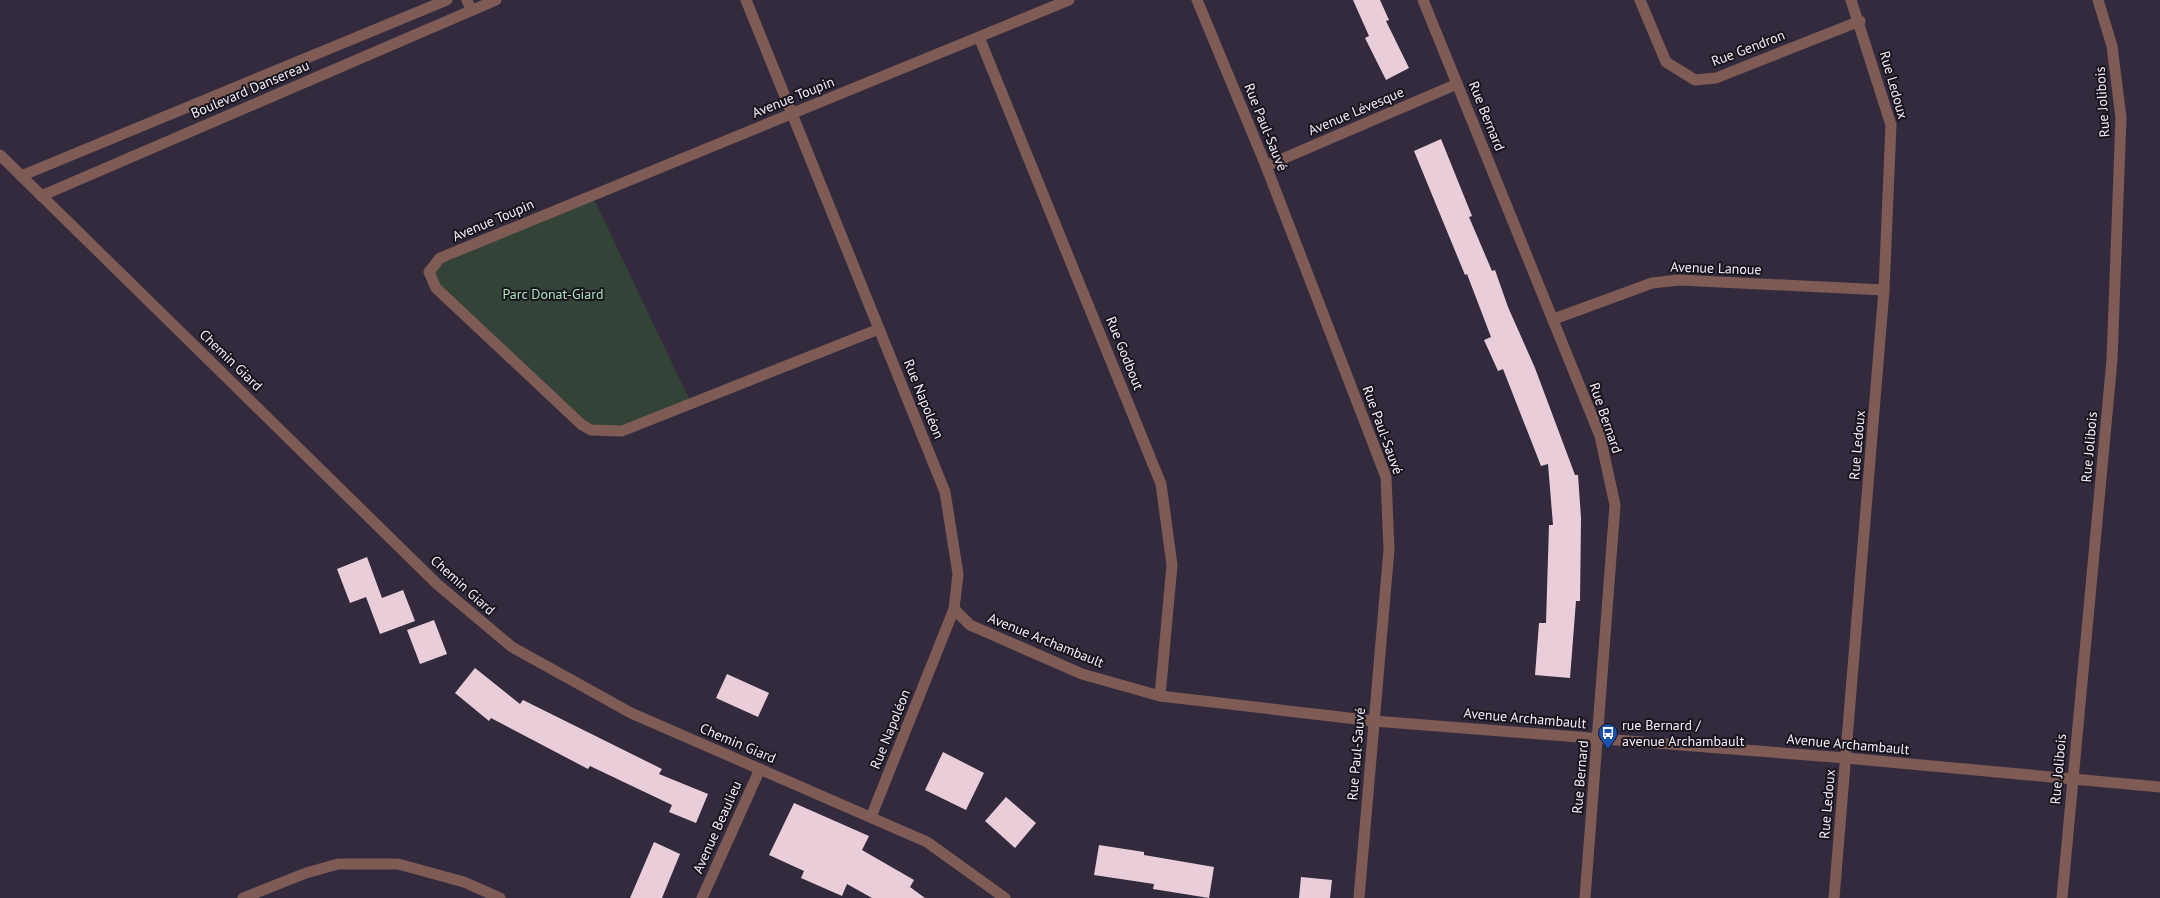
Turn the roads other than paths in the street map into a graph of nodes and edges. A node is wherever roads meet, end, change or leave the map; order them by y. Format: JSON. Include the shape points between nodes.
{"nodes":[{"id":1,"x":447,"y":0,"type":"edge"},
{"id":2,"x":496,"y":0,"type":"edge"},
{"id":3,"x":746,"y":0,"type":"edge"},
{"id":4,"x":1069,"y":0,"type":"edge"},
{"id":5,"x":1197,"y":0,"type":"edge"},
{"id":6,"x":1423,"y":0,"type":"edge"},
{"id":7,"x":1640,"y":0,"type":"edge"},
{"id":8,"x":1851,"y":0,"type":"edge"},
{"id":9,"x":2098,"y":0,"type":"edge"},
{"id":10,"x":469,"y":5,"type":"edge"},
{"id":11,"x":1860,"y":21,"type":"junction"},
{"id":12,"x":979,"y":37,"type":"junction"},
{"id":13,"x":1457,"y":84,"type":"junction"},
{"id":14,"x":792,"y":113,"type":"junction"},
{"id":15,"x":0,"y":154,"type":"edge"},
{"id":16,"x":1266,"y":166,"type":"junction"},
{"id":17,"x":21,"y":176,"type":"junction"},
{"id":18,"x":41,"y":196,"type":"junction"},
{"id":19,"x":1884,"y":290,"type":"junction"},
{"id":20,"x":1554,"y":319,"type":"junction"},
{"id":21,"x":879,"y":329,"type":"junction"},
{"id":22,"x":954,"y":609,"type":"junction"},
{"id":23,"x":1160,"y":696,"type":"junction"},
{"id":24,"x":1374,"y":721,"type":"junction"},
{"id":25,"x":1598,"y":739,"type":"junction"},
{"id":26,"x":1846,"y":758,"type":"junction"},
{"id":27,"x":760,"y":769,"type":"junction"},
{"id":28,"x":2073,"y":778,"type":"junction"},
{"id":29,"x":2160,"y":787,"type":"edge"},
{"id":30,"x":871,"y":817,"type":"junction"},
{"id":31,"x":243,"y":898,"type":"edge"},
{"id":32,"x":500,"y":898,"type":"edge"},
{"id":33,"x":702,"y":898,"type":"edge"},
{"id":34,"x":1005,"y":898,"type":"edge"},
{"id":35,"x":1359,"y":898,"type":"edge"},
{"id":36,"x":1585,"y":898,"type":"edge"},
{"id":37,"x":1834,"y":898,"type":"edge"},
{"id":38,"x":2062,"y":898,"type":"edge"}],
"edges":[{"from":1,"to":17,"type":"street","name":"Boulevard Dansereau"},
{"from":2,"to":10,"type":"street","name":"Boulevard Dansereau"},
{"from":3,"to":14,"type":"street","name":"Rue Napoléon"},
{"from":4,"to":12,"type":"street","name":"Avenue Toupin"},
{"from":5,"to":16,"type":"street","name":"Rue Paul-Sauvé"},
{"from":6,"to":13,"type":"street","name":"Rue Bernard"},
{"from":7,"to":11,"type":"street","name":"Rue Gendron","via":[[1666,62],[1695,80],[1716,78]]},
{"from":8,"to":11,"type":"street","name":"Rue Ledoux"},
{"from":9,"to":28,"type":"street","name":"Rue Jolibois","via":[[2112,46],[2121,118],[2112,360]]},
{"from":10,"to":18,"type":"street","name":"Boulevard Dansereau"},
{"from":11,"to":19,"type":"street","name":"Rue Ledoux","via":[[1891,125]]},
{"from":12,"to":14,"type":"street","name":"Avenue Toupin"},
{"from":12,"to":23,"type":"street","name":"Rue Godbout","via":[[1162,484],[1172,565]]},
{"from":13,"to":16,"type":"street","name":"Avenue Lévesque"},
{"from":13,"to":20,"type":"street","name":"Rue Bernard"},
{"from":14,"to":21,"type":"street","name":"Rue Napoléon"},
{"from":14,"to":21,"type":"street","name":"Avenue Toupin","via":[[440,258],[429,272],[436,288],[582,425],[591,430],[622,431]]},
{"from":15,"to":17,"type":"street","name":"Chemin Giard"},
{"from":16,"to":24,"type":"street","name":"Rue Paul-Sauvé","via":[[1386,476],[1389,549]]},
{"from":17,"to":18,"type":"street","name":"Chemin Giard"},
{"from":18,"to":27,"type":"street","name":"Chemin Giard","via":[[437,584],[512,647],[631,713]]},
{"from":19,"to":20,"type":"street","name":"Avenue Lanoue","via":[[1679,280],[1652,283]]},
{"from":19,"to":26,"type":"street","name":"Rue Ledoux"},
{"from":20,"to":25,"type":"street","name":"Rue Bernard","via":[[1600,436],[1615,505]]},
{"from":21,"to":22,"type":"street","name":"Rue Napoléon","via":[[945,492],[958,574]]},
{"from":22,"to":23,"type":"street","name":"Avenue Archambault","via":[[970,625],[1082,674]]},
{"from":22,"to":30,"type":"street","name":"Rue Napoléon"},
{"from":23,"to":24,"type":"street","name":"Avenue Archambault"},
{"from":24,"to":25,"type":"street","name":"Avenue Archambault"},
{"from":24,"to":35,"type":"street","name":"Rue Paul-Sauvé"},
{"from":25,"to":26,"type":"street","name":"Avenue Archambault"},
{"from":25,"to":36,"type":"street","name":"Rue Bernard"},
{"from":26,"to":28,"type":"street","name":"Avenue Archambault"},
{"from":26,"to":37,"type":"street","name":"Rue Ledoux"},
{"from":27,"to":30,"type":"street","name":"Chemin Giard"},
{"from":27,"to":33,"type":"street","name":"Avenue Beaulieu"},
{"from":28,"to":29,"type":"street","name":"Avenue Archambault"},
{"from":28,"to":38,"type":"street","name":"Rue Jolibois"},
{"from":30,"to":34,"type":"street","name":"Chemin Giard","via":[[927,842]]},
{"from":31,"to":32,"type":"street","via":[[306,873],[338,864],[398,864],[464,882]]}]}
